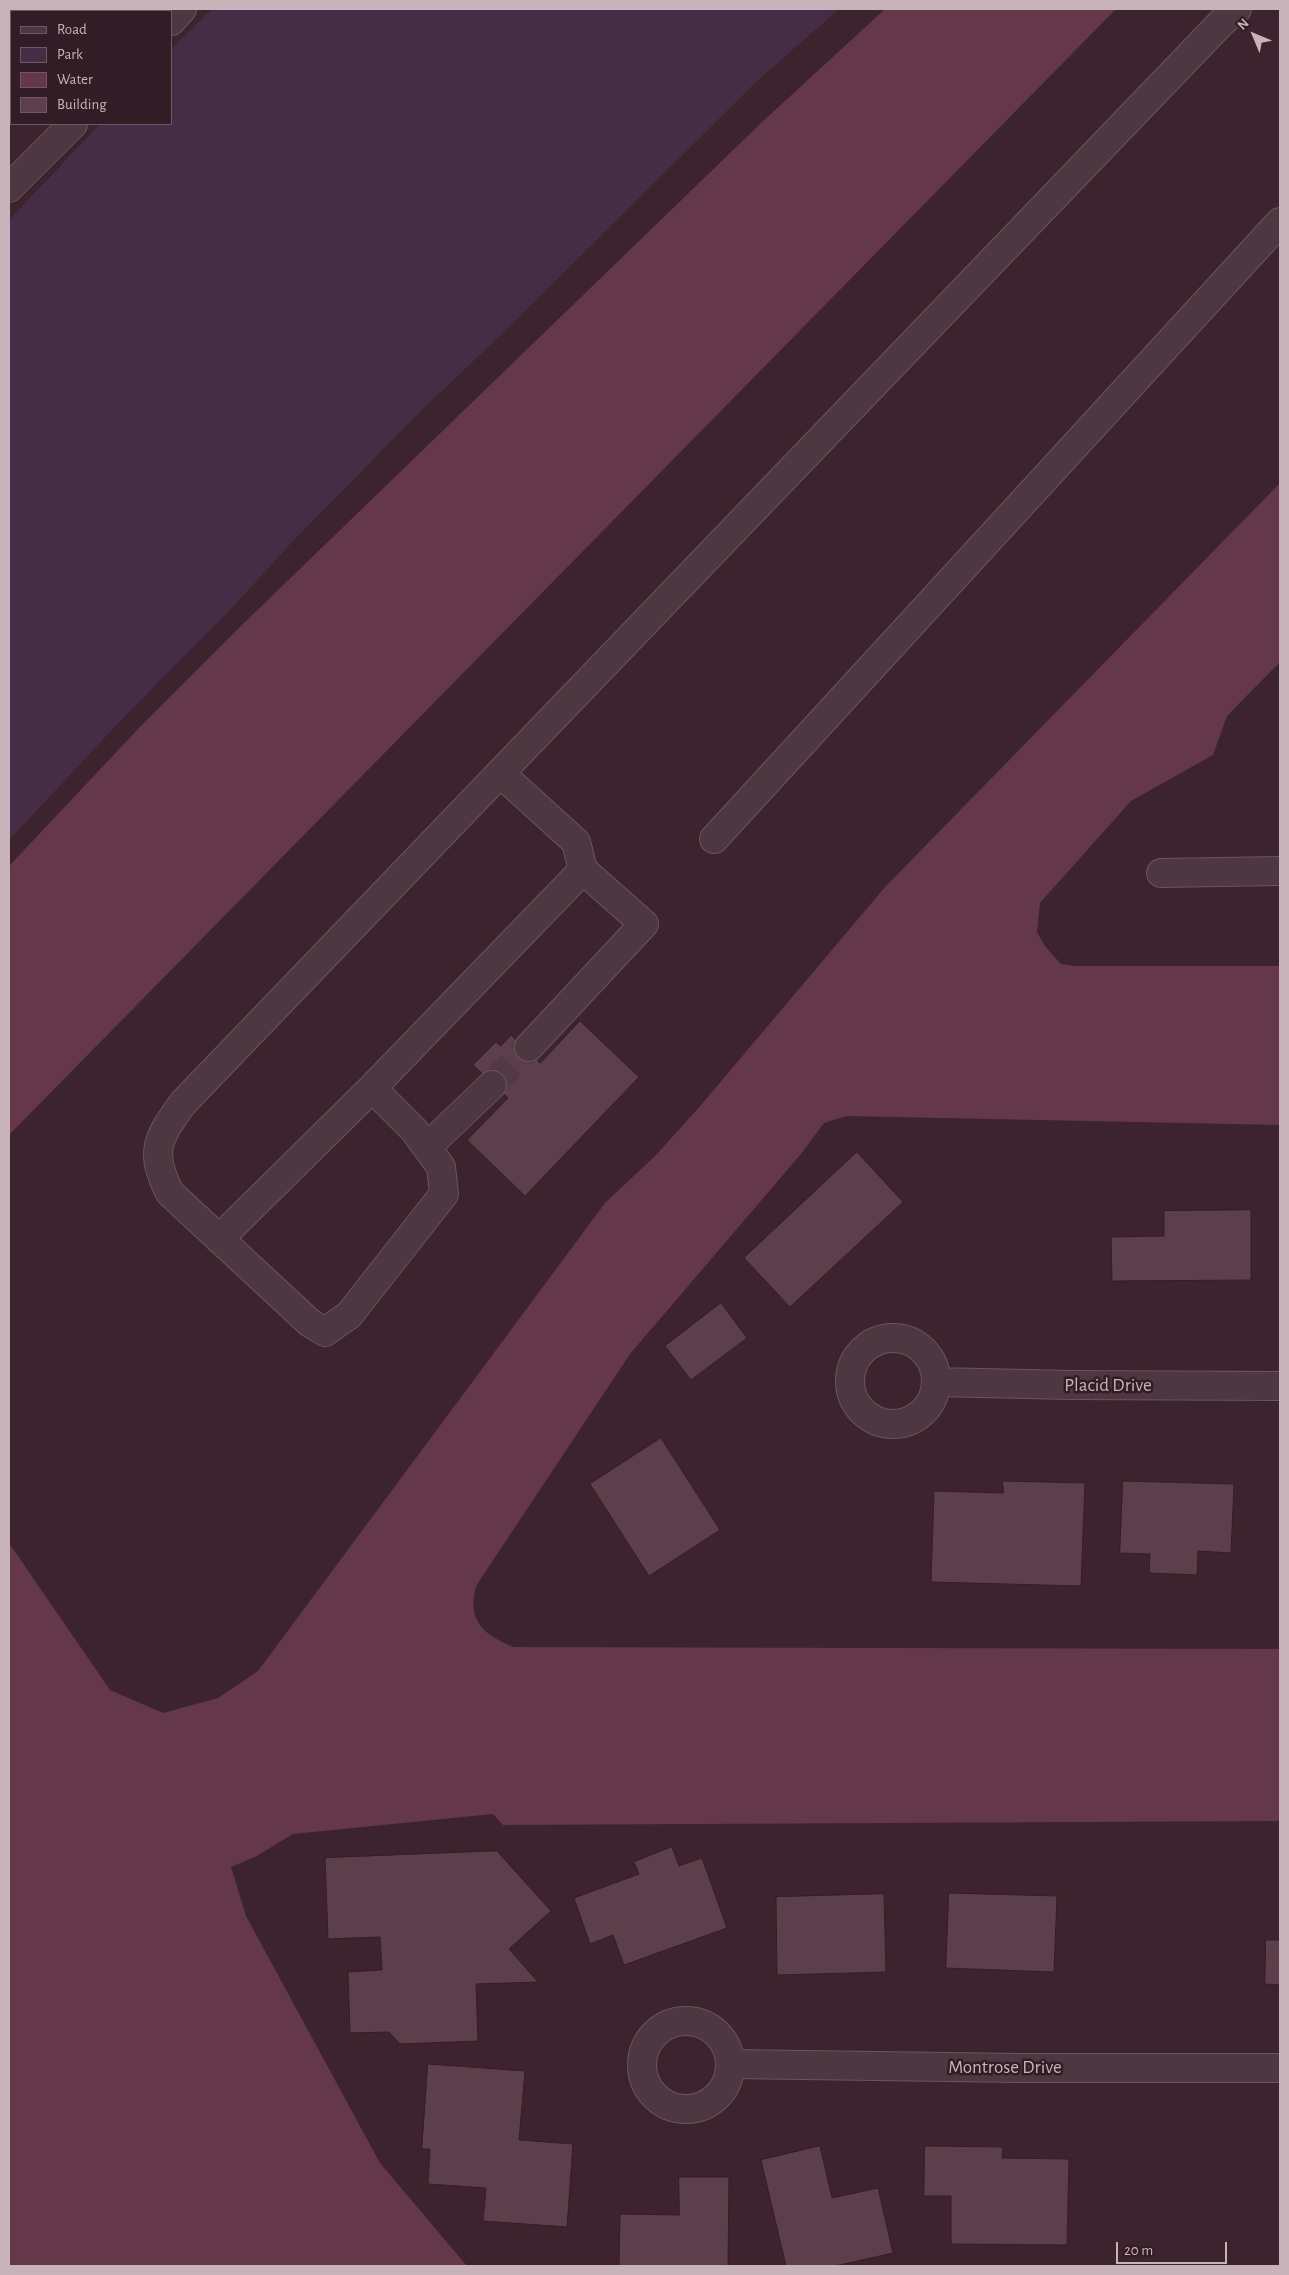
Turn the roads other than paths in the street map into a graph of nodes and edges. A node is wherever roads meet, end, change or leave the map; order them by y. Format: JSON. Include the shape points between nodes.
{"nodes":[{"id":1,"x":182,"y":9,"type":"edge"},
{"id":2,"x":1237,"y":9,"type":"edge"},
{"id":3,"x":172,"y":20,"type":"edge"},
{"id":4,"x":71,"y":125,"type":"edge"},
{"id":5,"x":9,"y":188,"type":"edge"},
{"id":6,"x":1280,"y":222,"type":"edge"},
{"id":7,"x":500,"y":773,"type":"junction"},
{"id":8,"x":714,"y":839,"type":"dead end"},
{"id":9,"x":583,"y":870,"type":"junction"},
{"id":10,"x":1280,"y":870,"type":"edge"},
{"id":11,"x":1160,"y":873,"type":"dead end"},
{"id":12,"x":529,"y":1047,"type":"tunnel mouth"},
{"id":13,"x":492,"y":1085,"type":"tunnel mouth"},
{"id":14,"x":372,"y":1088,"type":"junction"},
{"id":15,"x":427,"y":1147,"type":"junction"},
{"id":16,"x":219,"y":1240,"type":"junction"},
{"id":17,"x":936,"y":1382,"type":"dead end"},
{"id":18,"x":1280,"y":1386,"type":"edge"},
{"id":19,"x":730,"y":2064,"type":"dead end"},
{"id":20,"x":1280,"y":2068,"type":"edge"}],
"edges":[{"from":1,"to":3,"type":"street"},
{"from":2,"to":7,"type":"street"},
{"from":4,"to":5,"type":"street"},
{"from":6,"to":8,"type":"street"},
{"from":7,"to":9,"type":"street","via":[[576,842]]},
{"from":7,"to":16,"type":"street","via":[[183,1103],[166,1126],[157,1151],[160,1172],[170,1193]]},
{"from":9,"to":12,"type":"street","via":[[644,924]]},
{"from":9,"to":14,"type":"street"},
{"from":10,"to":11,"type":"street"},
{"from":13,"to":15,"type":"street"},
{"from":14,"to":15,"type":"street"},
{"from":14,"to":16,"type":"street"},
{"from":15,"to":16,"type":"street","via":[[441,1167],[444,1194],[348,1315],[325,1332],[310,1323]]},
{"from":17,"to":18,"type":"street","name":"Placid Drive"},
{"from":19,"to":20,"type":"street","name":"Montrose Drive"}]}
